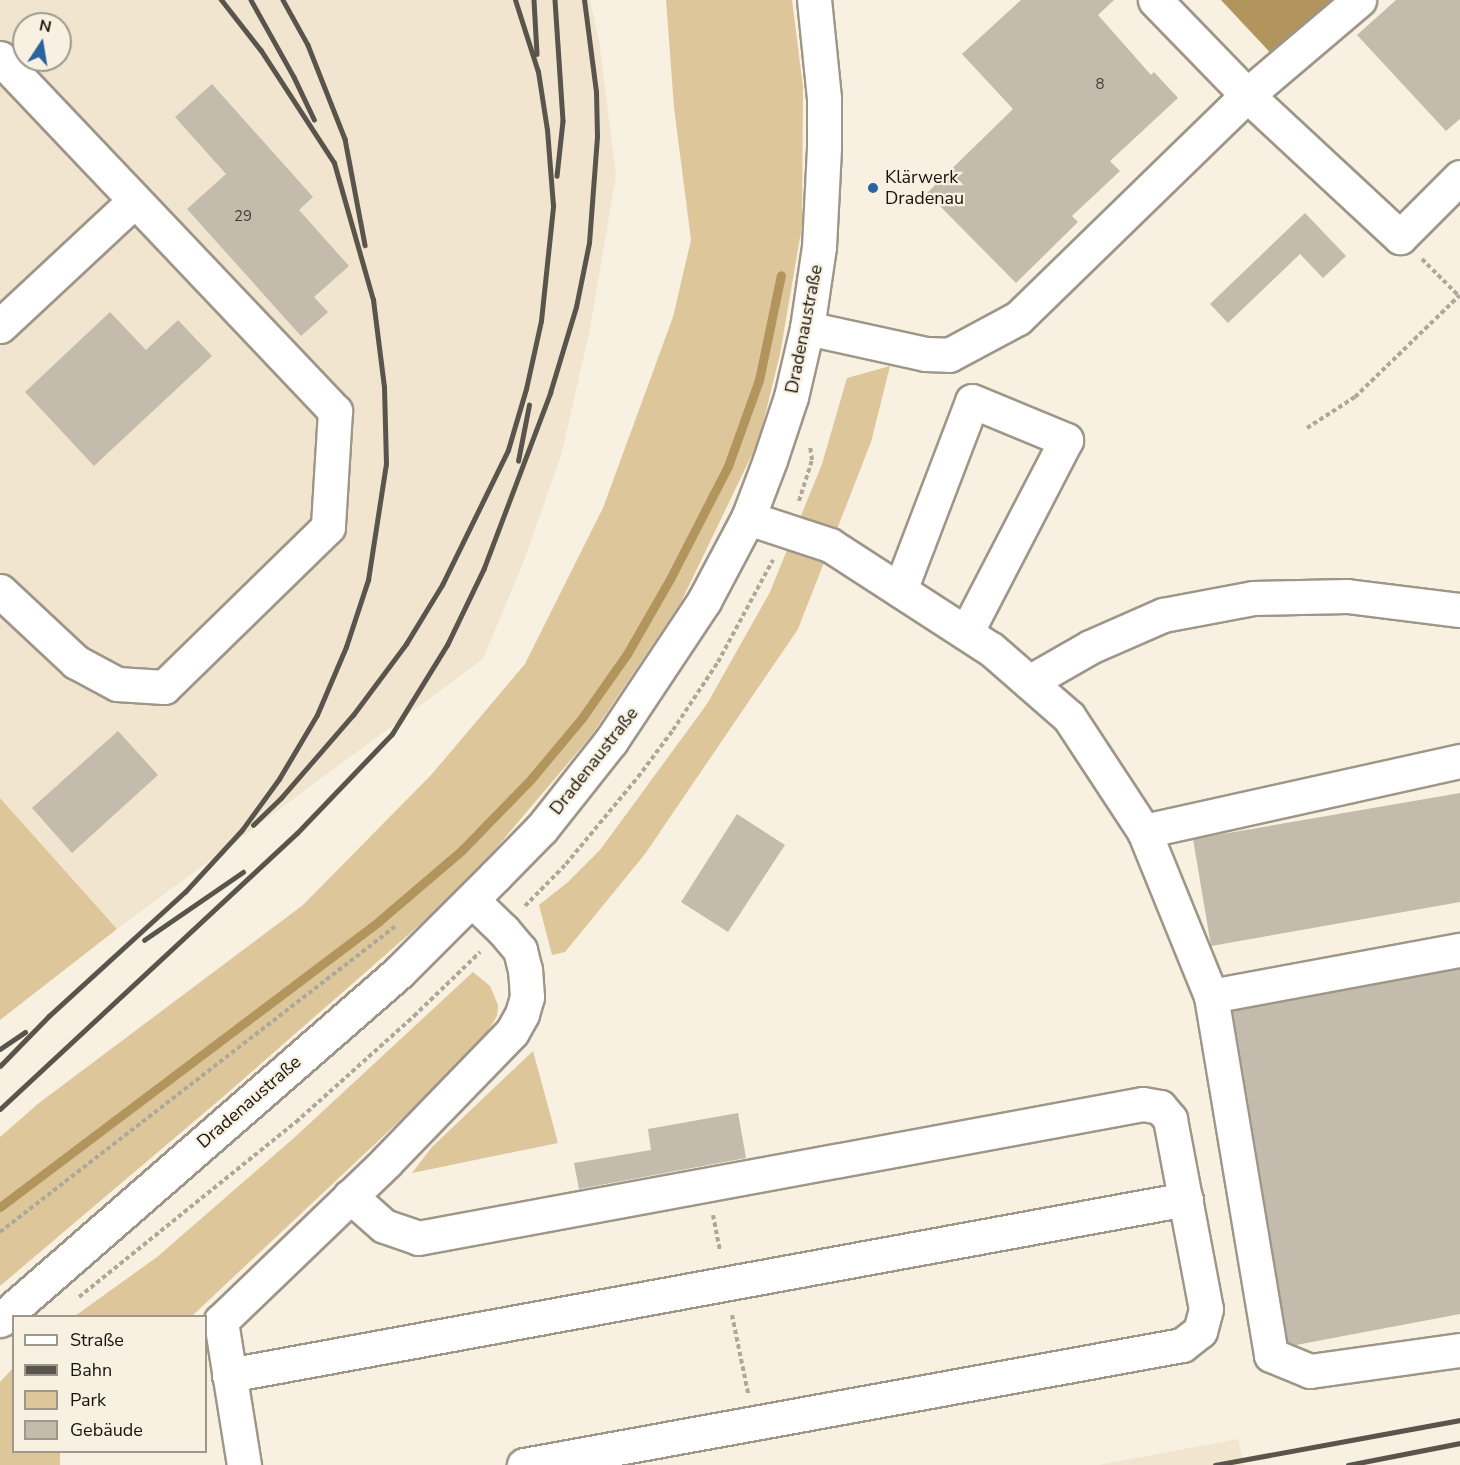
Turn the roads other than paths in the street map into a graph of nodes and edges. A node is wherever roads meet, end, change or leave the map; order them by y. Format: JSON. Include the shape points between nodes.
{"nodes":[{"id":1,"x":814,"y":0,"type":"edge"},
{"id":2,"x":1155,"y":0,"type":"edge"},
{"id":3,"x":1359,"y":0,"type":"edge"},
{"id":4,"x":0,"y":58,"type":"edge"},
{"id":5,"x":1247,"y":95,"type":"junction"},
{"id":6,"x":1460,"y":177,"type":"edge"},
{"id":7,"x":134,"y":201,"type":"junction"},
{"id":8,"x":0,"y":326,"type":"edge"},
{"id":9,"x":807,"y":328,"type":"junction"},
{"id":10,"x":748,"y":518,"type":"junction"},
{"id":11,"x":900,"y":590,"type":"junction"},
{"id":12,"x":0,"y":591,"type":"edge"},
{"id":13,"x":1460,"y":610,"type":"edge"},
{"id":14,"x":966,"y":633,"type":"junction"},
{"id":15,"x":1029,"y":682,"type":"junction"},
{"id":16,"x":1460,"y":761,"type":"edge"},
{"id":17,"x":1144,"y":831,"type":"junction"},
{"id":18,"x":472,"y":900,"type":"junction"},
{"id":19,"x":1460,"y":950,"type":"edge"},
{"id":20,"x":1211,"y":996,"type":"junction"},
{"id":21,"x":350,"y":1196,"type":"junction"},
{"id":22,"x":1186,"y":1199,"type":"junction"},
{"id":23,"x":0,"y":1320,"type":"edge"},
{"id":24,"x":1460,"y":1350,"type":"edge"},
{"id":25,"x":229,"y":1375,"type":"junction"},
{"id":26,"x":244,"y":1465,"type":"edge"},
{"id":27,"x":524,"y":1465,"type":"edge"}],
"edges":[{"from":1,"to":9,"type":"street","name":"Dradenaustraße","via":[[824,98],[824,147],[819,247]]},
{"from":2,"to":5,"type":"street"},
{"from":3,"to":5,"type":"street"},
{"from":4,"to":7,"type":"street"},
{"from":5,"to":6,"type":"street","via":[[1400,237]]},
{"from":5,"to":9,"type":"street","via":[[1018,318],[960,351],[949,355],[925,354]]},
{"from":7,"to":8,"type":"street"},
{"from":7,"to":12,"type":"street","via":[[335,411],[328,527],[164,687],[117,684],[76,662]]},
{"from":9,"to":10,"type":"street","name":"Dradenaustraße","via":[[791,398]]},
{"from":10,"to":11,"type":"street","via":[[830,545]]},
{"from":10,"to":18,"type":"street","name":"Dradenaustraße","via":[[704,601],[630,716],[542,828]]},
{"from":11,"to":14,"type":"street"},
{"from":11,"to":14,"type":"street","via":[[972,401],[1066,440]]},
{"from":13,"to":15,"type":"street","via":[[1347,596],[1253,598],[1163,615],[1090,647]]},
{"from":14,"to":15,"type":"street"},
{"from":15,"to":17,"type":"street","via":[[1069,717]]},
{"from":16,"to":17,"type":"street"},
{"from":17,"to":20,"type":"street"},
{"from":18,"to":21,"type":"street","via":[[520,950],[527,997],[522,1014],[513,1032]]},
{"from":18,"to":23,"type":"street","name":"Dradenaustraße","via":[[399,972]]},
{"from":19,"to":20,"type":"street"},
{"from":20,"to":24,"type":"street","via":[[1271,1355],[1310,1371]]},
{"from":21,"to":22,"type":"street","via":[[384,1226],[418,1238],[1143,1104],[1160,1107],[1170,1119]]},
{"from":21,"to":25,"type":"street","via":[[221,1321]]},
{"from":22,"to":25,"type":"street"},
{"from":22,"to":27,"type":"street","via":[[1206,1309],[1200,1330],[1182,1345]]},
{"from":25,"to":26,"type":"street"}]}
